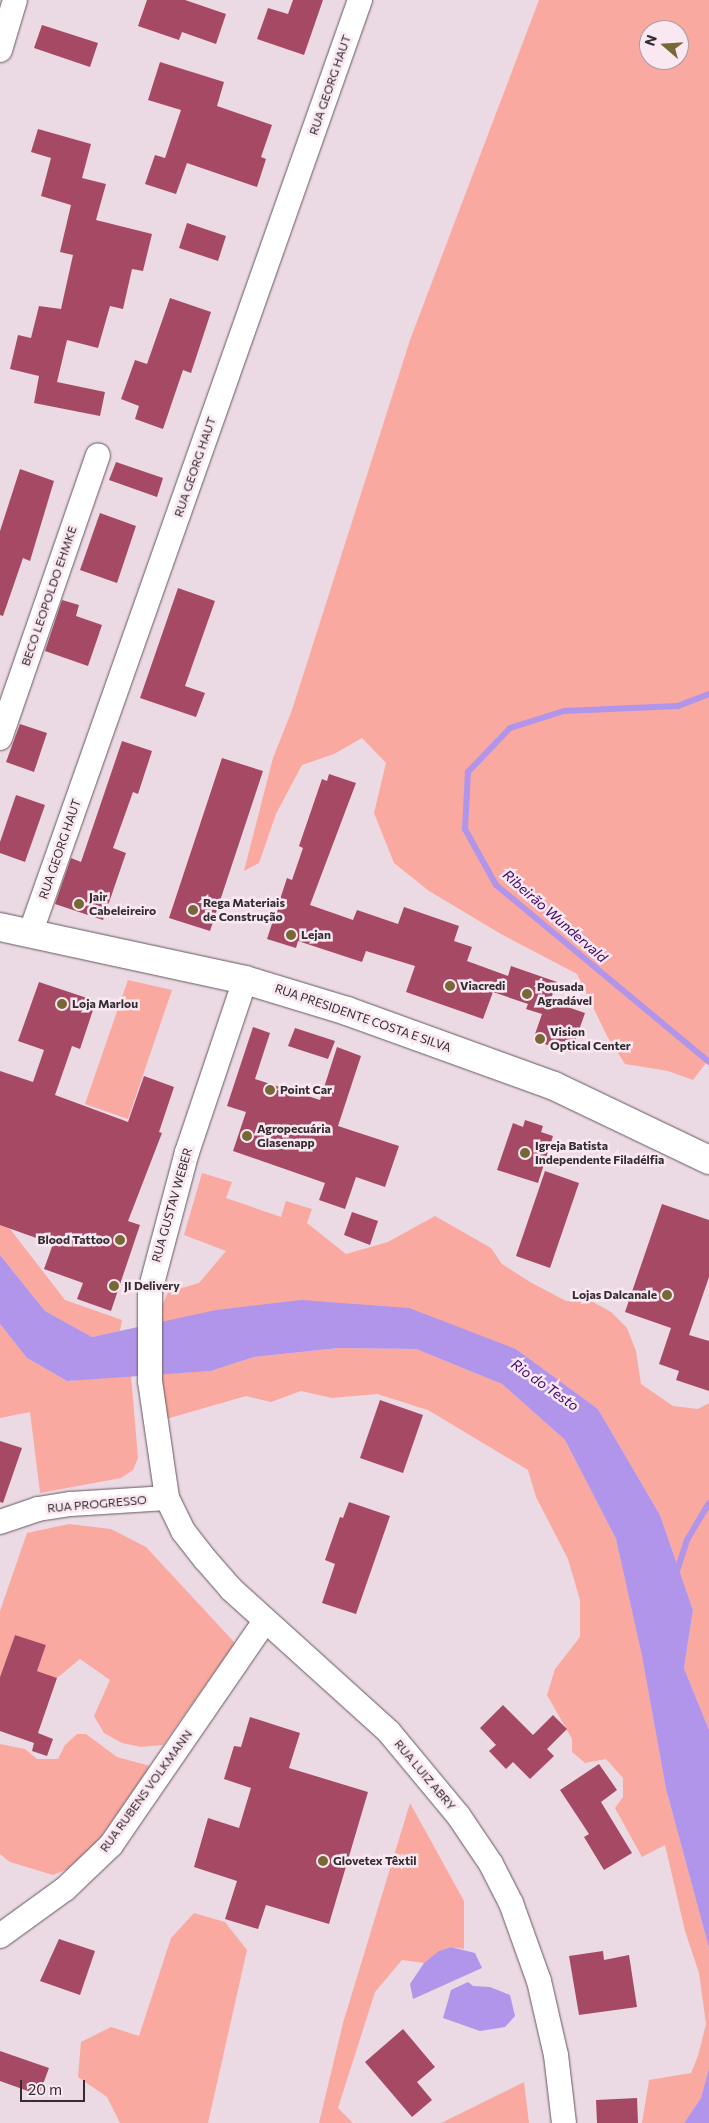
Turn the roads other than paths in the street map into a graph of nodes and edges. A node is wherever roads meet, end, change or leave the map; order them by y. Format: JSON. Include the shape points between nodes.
{"nodes":[{"id":1,"x":15,"y":0,"type":"edge"},
{"id":2,"x":360,"y":0,"type":"edge"},
{"id":3,"x":0,"y":50,"type":"edge"},
{"id":4,"x":98,"y":455,"type":"dead end"},
{"id":5,"x":0,"y":738,"type":"edge"},
{"id":6,"x":0,"y":927,"type":"edge"},
{"id":7,"x":30,"y":934,"type":"junction"},
{"id":8,"x":245,"y":980,"type":"junction"},
{"id":9,"x":709,"y":1160,"type":"edge"},
{"id":10,"x":167,"y":1498,"type":"junction"},
{"id":11,"x":0,"y":1522,"type":"edge"},
{"id":12,"x":265,"y":1621,"type":"junction"},
{"id":13,"x":0,"y":1936,"type":"edge"},
{"id":14,"x":564,"y":2123,"type":"edge"}],
"edges":[{"from":1,"to":3,"type":"street"},
{"from":2,"to":7,"type":"street","name":"RUA GEORG HAUT"},
{"from":4,"to":5,"type":"street","name":"BECO LEOPOLDO EHMKE"},
{"from":6,"to":7,"type":"main road","name":"RUA PRESIDENTE COSTA E SILVA"},
{"from":7,"to":8,"type":"main road","name":"RUA PRESIDENTE COSTA E SILVA"},
{"from":8,"to":9,"type":"main road","name":"RUA PRESIDENTE COSTA E SILVA","via":[[379,1022],[547,1083]]},
{"from":8,"to":10,"type":"street","name":"RUA GUSTAV WEBER","via":[[187,1152],[157,1255],[147,1322],[150,1381]]},
{"from":10,"to":11,"type":"street","name":"RUA PROGRESSO","via":[[71,1504],[38,1509]]},
{"from":10,"to":12,"type":"street","name":"RUA LUIZ ABRY","via":[[183,1530],[205,1559]]},
{"from":12,"to":13,"type":"street","name":"RUA RUBENS VOLKMANN","via":[[111,1845],[66,1889]]},
{"from":12,"to":14,"type":"street","name":"RUA LUIZ ABRY","via":[[389,1732],[458,1816],[491,1864],[511,1903],[539,1981],[556,2055]]}]}
